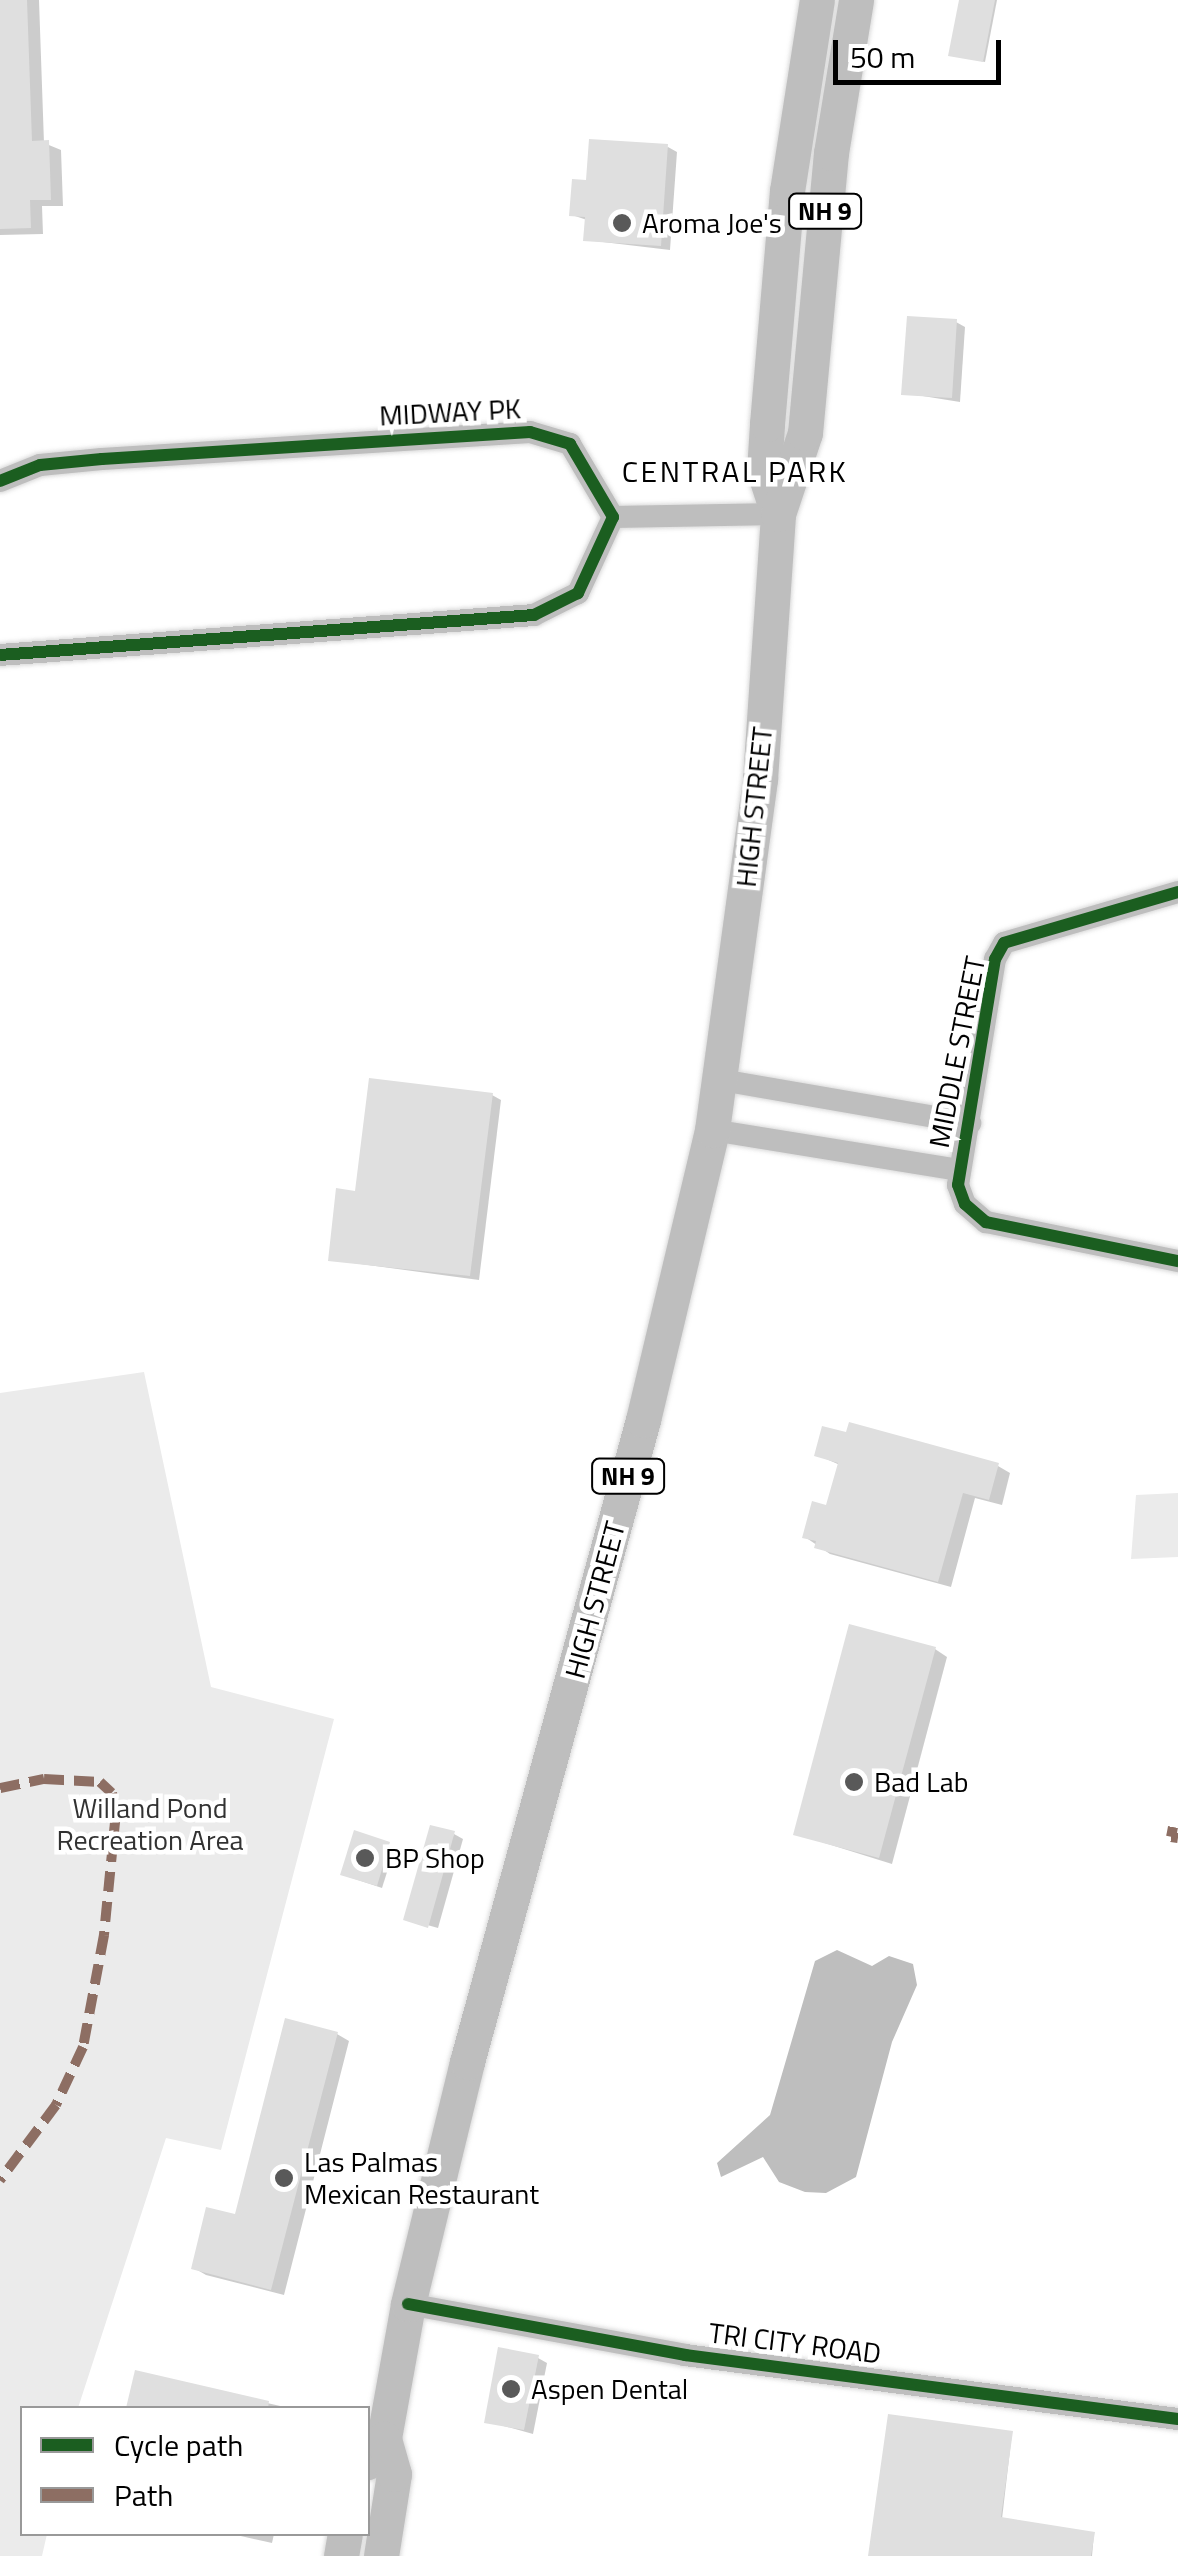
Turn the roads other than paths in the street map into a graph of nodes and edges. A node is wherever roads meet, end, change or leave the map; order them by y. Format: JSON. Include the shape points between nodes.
{"nodes":[{"id":1,"x":817,"y":0,"type":"edge"},
{"id":2,"x":856,"y":0,"type":"edge"},
{"id":3,"x":0,"y":481,"type":"edge"},
{"id":4,"x":778,"y":514,"type":"junction"},
{"id":5,"x":612,"y":517,"type":"junction"},
{"id":6,"x":0,"y":655,"type":"edge"},
{"id":7,"x":1178,"y":892,"type":"edge"},
{"id":8,"x":721,"y":1080,"type":"junction"},
{"id":9,"x":970,"y":1123,"type":"junction"},
{"id":10,"x":712,"y":1130,"type":"junction"},
{"id":11,"x":960,"y":1170,"type":"junction"},
{"id":12,"x":1178,"y":1262,"type":"edge"},
{"id":13,"x":408,"y":2304,"type":"junction"},
{"id":14,"x":1178,"y":2419,"type":"edge"},
{"id":15,"x":376,"y":2450,"type":"edge"},
{"id":16,"x":381,"y":2556,"type":"edge"}],
"edges":[{"from":1,"to":4,"type":"main road","name":"HIGH STREET","number":"NH 9","via":[[787,191],[767,424],[764,470]]},
{"from":2,"to":4,"type":"main road","name":"HIGH STREET","number":"NH 9","via":[[831,153],[805,433]]},
{"from":3,"to":5,"type":"street","name":"MIDWAY PK","via":[[40,465],[102,459],[530,432],[570,444]]},
{"from":4,"to":5,"type":"street"},
{"from":4,"to":8,"type":"main road","name":"HIGH STREET","number":"NH 9","via":[[760,778]]},
{"from":5,"to":6,"type":"street","via":[[578,592],[534,615]]},
{"from":7,"to":9,"type":"street","name":"MIDDLE STREET","via":[[1004,943],[996,958]]},
{"from":8,"to":9,"type":"street","name":"MIDDLE STREET"},
{"from":8,"to":10,"type":"main road","name":"HIGH STREET","number":"NH 9"},
{"from":9,"to":11,"type":"street","name":"MIDDLE STREET"},
{"from":10,"to":11,"type":"street","name":"MIDDLE STREET"},
{"from":10,"to":13,"type":"main road","name":"HIGH STREET","number":"NH 9","via":[[670,1316],[467,2062]]},
{"from":11,"to":12,"type":"street","via":[[965,1204],[986,1222]]},
{"from":13,"to":14,"type":"street","name":"TRI CITY ROAD","via":[[685,2355]]},
{"from":13,"to":15,"type":"main road","name":"HIGH STREET","number":"NH 9"},
{"from":15,"to":16,"type":"main road","number":"NH 9","via":[[394,2474]]}]}
